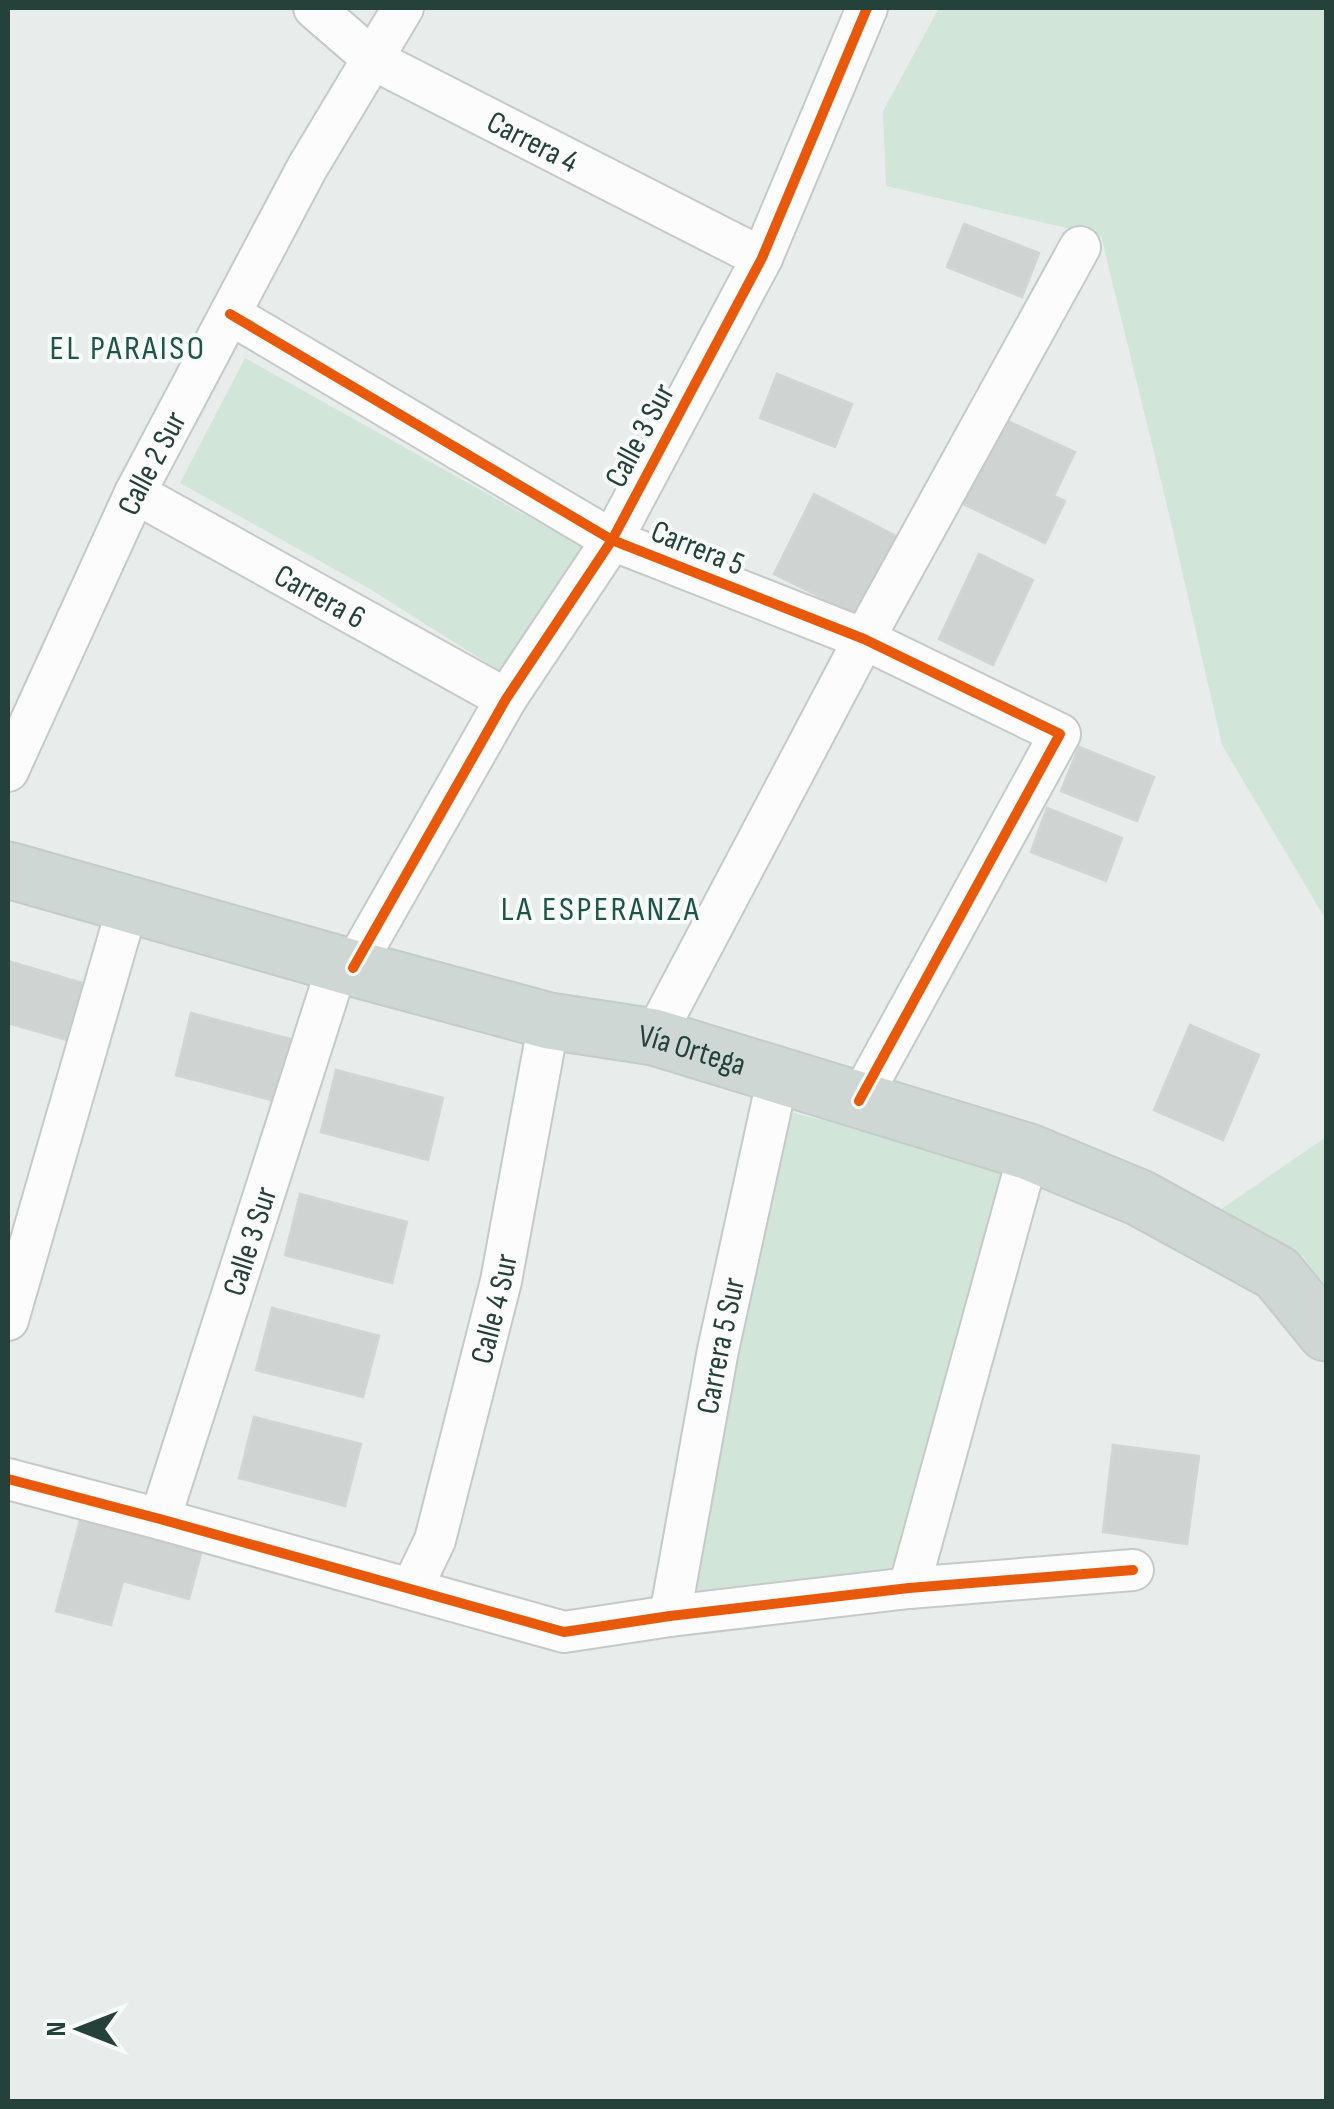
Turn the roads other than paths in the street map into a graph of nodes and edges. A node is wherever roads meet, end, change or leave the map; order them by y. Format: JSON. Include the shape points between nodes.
{"nodes":[{"id":1,"x":314,"y":8,"type":"edge"},
{"id":2,"x":403,"y":8,"type":"edge"},
{"id":3,"x":868,"y":8,"type":"edge"},
{"id":4,"x":374,"y":60,"type":"junction"},
{"id":5,"x":1080,"y":247,"type":"dead end"},
{"id":6,"x":762,"y":258,"type":"junction"},
{"id":7,"x":230,"y":314,"type":"junction"},
{"id":8,"x":136,"y":493,"type":"junction"},
{"id":9,"x":612,"y":540,"type":"junction"},
{"id":10,"x":864,"y":640,"type":"junction"},
{"id":11,"x":506,"y":700,"type":"junction"},
{"id":12,"x":8,"y":771,"type":"edge"},
{"id":13,"x":8,"y":870,"type":"edge"},
{"id":14,"x":128,"y":905,"type":"junction"},
{"id":15,"x":346,"y":966,"type":"junction"},
{"id":16,"x":549,"y":1021,"type":"junction"},
{"id":17,"x":654,"y":1038,"type":"junction"},
{"id":18,"x":778,"y":1076,"type":"junction"},
{"id":19,"x":858,"y":1101,"type":"junction"},
{"id":20,"x":1029,"y":1152,"type":"junction"},
{"id":21,"x":8,"y":1320,"type":"edge"},
{"id":22,"x":1326,"y":1333,"type":"edge"},
{"id":23,"x":8,"y":1479,"type":"edge"},
{"id":24,"x":160,"y":1518,"type":"junction"},
{"id":25,"x":1134,"y":1570,"type":"dead end"},
{"id":26,"x":412,"y":1588,"type":"junction"},
{"id":27,"x":909,"y":1588,"type":"junction"},
{"id":28,"x":670,"y":1616,"type":"junction"}],
"edges":[{"from":1,"to":4,"type":"street","name":"Carrera 4"},
{"from":2,"to":4,"type":"street","name":"Calle 2 Sur"},
{"from":3,"to":6,"type":"street","name":"Calle 3 Sur"},
{"from":4,"to":6,"type":"street","name":"Carrera 4"},
{"from":4,"to":7,"type":"street","name":"Calle 2 Sur","via":[[307,168]]},
{"from":5,"to":10,"type":"street"},
{"from":6,"to":9,"type":"street","name":"Calle 3 Sur"},
{"from":7,"to":8,"type":"street","name":"Calle 2 Sur"},
{"from":7,"to":9,"type":"street","name":"Carrera 5"},
{"from":8,"to":11,"type":"street","name":"Carrera 6"},
{"from":8,"to":12,"type":"street","name":"Calle 2 Sur"},
{"from":9,"to":10,"type":"street","name":"Carrera 5"},
{"from":9,"to":11,"type":"street","name":"Calle 3 Sur"},
{"from":10,"to":17,"type":"street"},
{"from":10,"to":19,"type":"street","name":"Carrera 5","via":[[1060,734]]},
{"from":11,"to":15,"type":"street","name":"Calle 3 Sur"},
{"from":13,"to":14,"type":"main road","name":"Vía Ortega"},
{"from":14,"to":15,"type":"main road","name":"Vía Ortega"},
{"from":14,"to":21,"type":"street"},
{"from":15,"to":16,"type":"main road","name":"Vía Ortega"},
{"from":15,"to":24,"type":"street","name":"Calle 3 Sur"},
{"from":16,"to":17,"type":"main road","name":"Vía Ortega"},
{"from":16,"to":26,"type":"street","name":"Calle 4 Sur","via":[[502,1281],[435,1540]]},
{"from":17,"to":18,"type":"main road","name":"Vía Ortega"},
{"from":18,"to":19,"type":"main road","name":"Vía Ortega"},
{"from":18,"to":28,"type":"street","name":"Carrera 5 Sur","via":[[718,1350]]},
{"from":19,"to":20,"type":"main road","name":"Vía Ortega"},
{"from":20,"to":22,"type":"main road","name":"Vía Ortega","via":[[1140,1198],[1277,1274]]},
{"from":20,"to":27,"type":"street"},
{"from":23,"to":24,"type":"street"},
{"from":24,"to":26,"type":"street"},
{"from":25,"to":27,"type":"street"},
{"from":26,"to":28,"type":"street","via":[[564,1632]]},
{"from":27,"to":28,"type":"street"}]}
